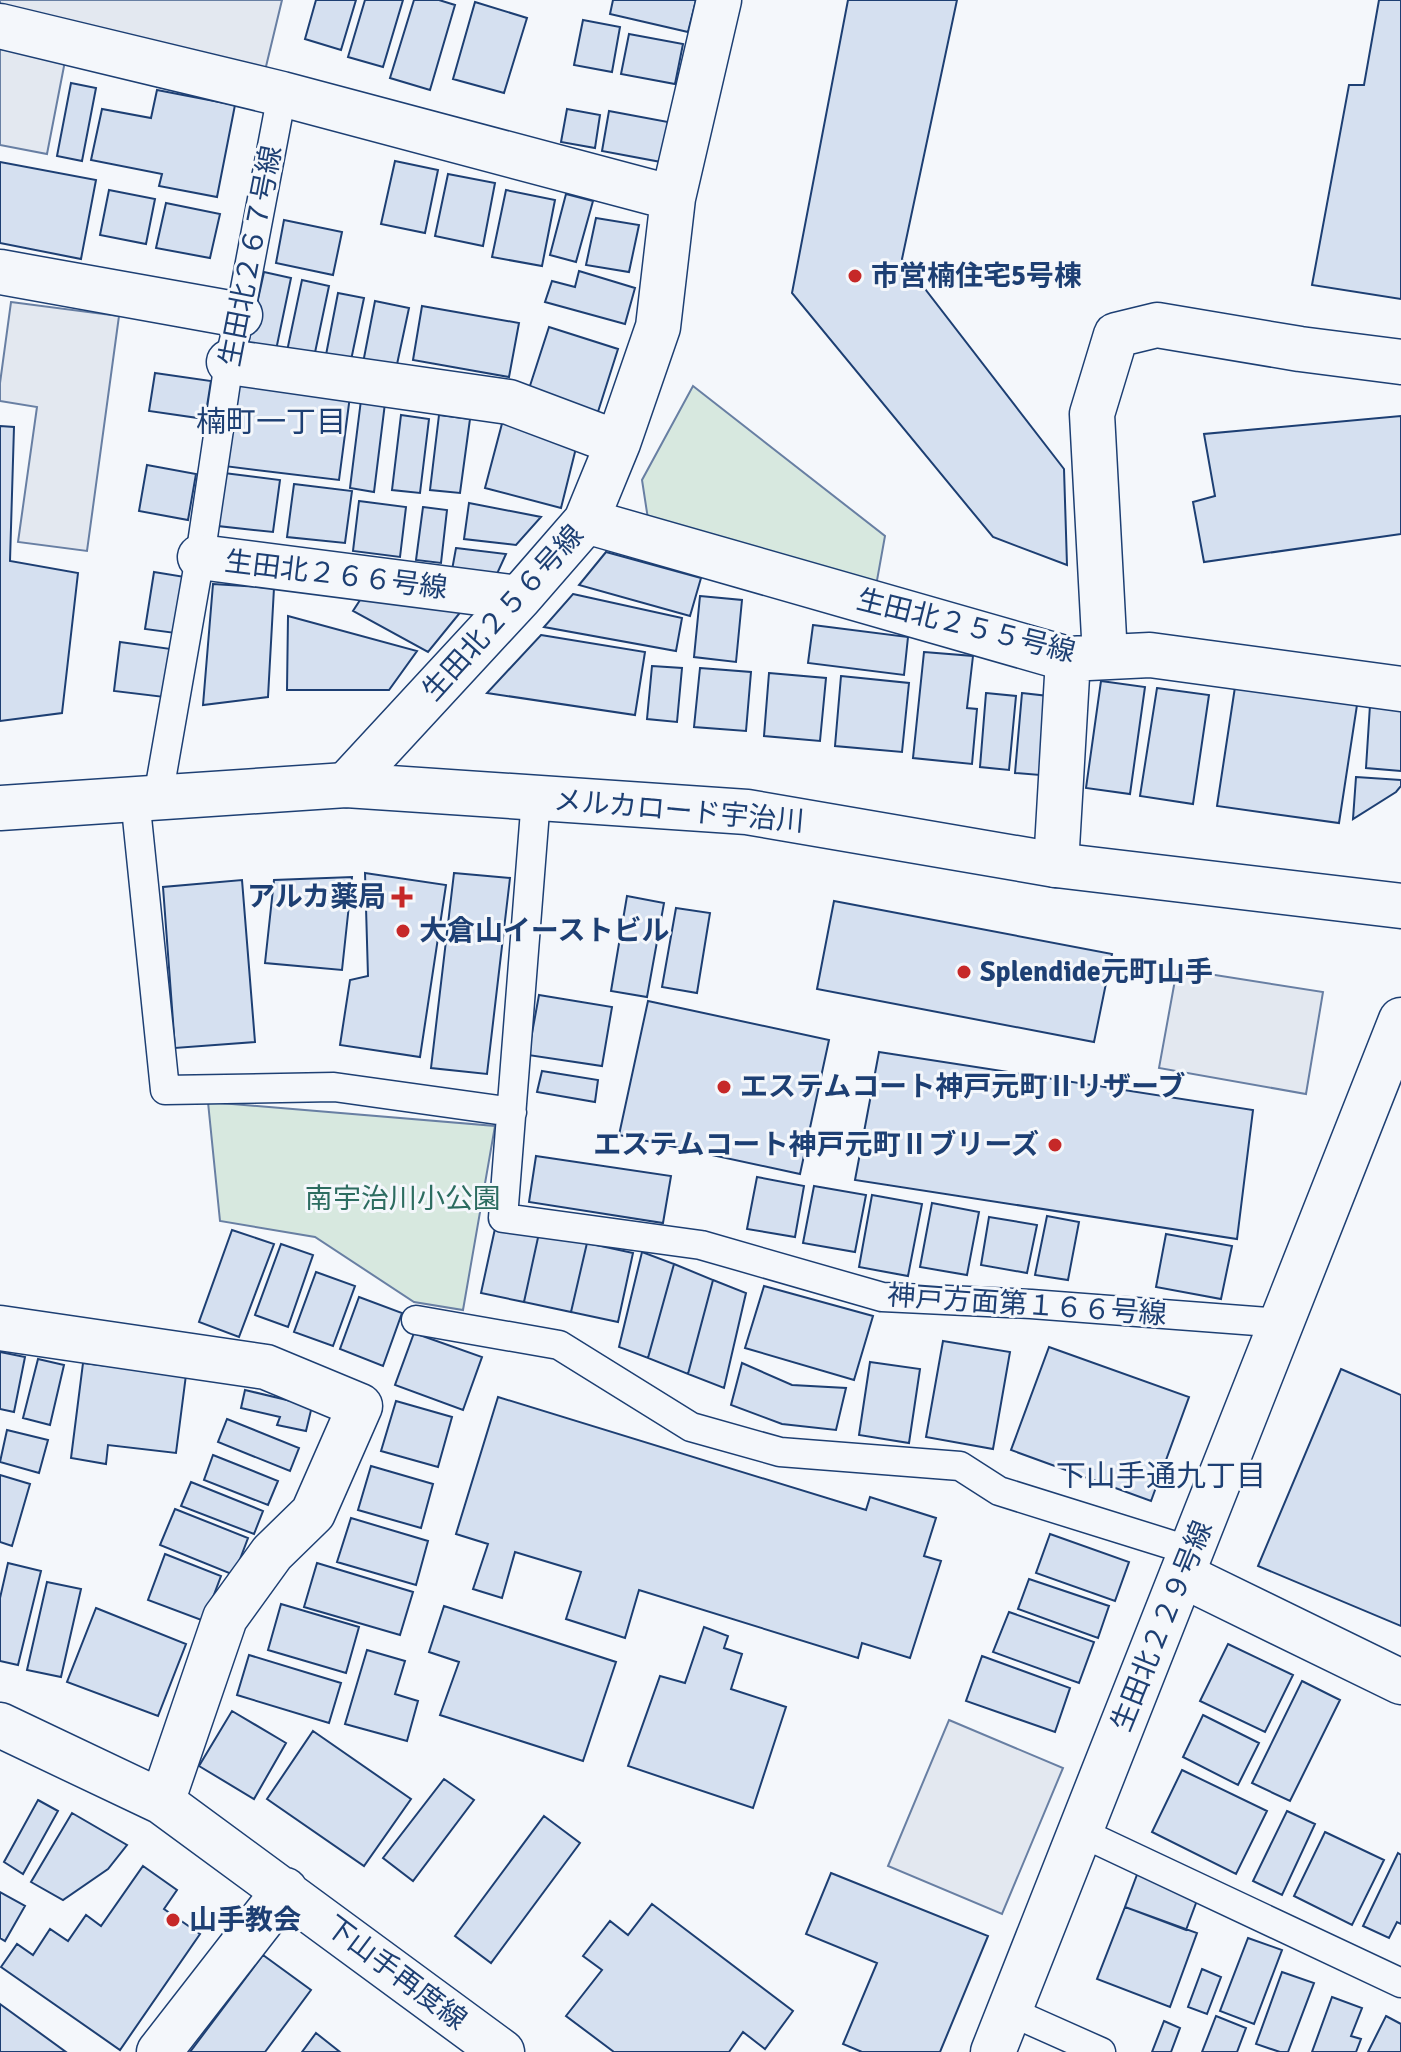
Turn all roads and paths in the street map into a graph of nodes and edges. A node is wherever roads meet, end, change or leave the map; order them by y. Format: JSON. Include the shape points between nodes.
{"nodes":[{"id":1,"x":719,"y":0,"type":"edge"},
{"id":2,"x":0,"y":26,"type":"edge"},
{"id":3,"x":282,"y":94,"type":"junction"},
{"id":4,"x":673,"y":198,"type":"junction"},
{"id":5,"x":0,"y":272,"type":"edge"},
{"id":6,"x":240,"y":315,"type":"junction"},
{"id":7,"x":229,"y":362,"type":"junction"},
{"id":8,"x":1401,"y":362,"type":"edge"},
{"id":9,"x":618,"y":443,"type":"junction"},
{"id":10,"x":586,"y":521,"type":"junction"},
{"id":11,"x":200,"y":557,"type":"junction"},
{"id":12,"x":519,"y":598,"type":"junction"},
{"id":13,"x":1086,"y":657,"type":"junction"},
{"id":14,"x":1401,"y":689,"type":"edge"},
{"id":15,"x":346,"y":785,"type":"junction"},
{"id":16,"x":147,"y":798,"type":"junction"},
{"id":17,"x":536,"y":798,"type":"junction"},
{"id":18,"x":0,"y":808,"type":"edge"},
{"id":19,"x":1056,"y":865,"type":"junction"},
{"id":20,"x":1401,"y":906,"type":"edge"},
{"id":21,"x":1401,"y":1020,"type":"edge"},
{"id":22,"x":512,"y":1112,"type":"junction"},
{"id":23,"x":416,"y":1320,"type":"dead end"},
{"id":24,"x":1281,"y":1323,"type":"junction"},
{"id":25,"x":0,"y":1328,"type":"edge"},
{"id":26,"x":1187,"y":1563,"type":"junction"},
{"id":27,"x":1401,"y":1682,"type":"edge"},
{"id":28,"x":0,"y":1725,"type":"edge"},
{"id":29,"x":162,"y":1802,"type":"junction"},
{"id":30,"x":1080,"y":1832,"type":"junction"},
{"id":31,"x":285,"y":1890,"type":"junction"},
{"id":32,"x":1401,"y":1983,"type":"edge"},
{"id":33,"x":1009,"y":2011,"type":"junction"},
{"id":34,"x":159,"y":2052,"type":"edge"},
{"id":35,"x":502,"y":2052,"type":"edge"},
{"id":36,"x":993,"y":2052,"type":"edge"},
{"id":37,"x":1101,"y":2052,"type":"edge"}],
"edges":[{"from":1,"to":4,"type":"street","name":"生田北２５６号線"},
{"from":2,"to":3,"type":"street"},
{"from":3,"to":4,"type":"street"},
{"from":3,"to":6,"type":"lane","name":"生田北２６７号線"},
{"from":4,"to":9,"type":"street","name":"生田北２５６号線","via":[[658,327]]},
{"from":5,"to":6,"type":"street"},
{"from":6,"to":7,"type":"lane","name":"生田北２６７号線"},
{"from":7,"to":9,"type":"street","via":[[509,402]]},
{"from":7,"to":11,"type":"lane","name":"生田北２６７号線"},
{"from":8,"to":13,"type":"street","via":[[1157,325],[1116,335],[1092,414]]},
{"from":9,"to":10,"type":"street","name":"生田北２５６号線"},
{"from":10,"to":12,"type":"street","name":"生田北２５６号線"},
{"from":10,"to":13,"type":"street","name":"生田北２５５号線"},
{"from":11,"to":12,"type":"street","name":"生田北２６６号線"},
{"from":11,"to":16,"type":"lane","name":"生田北２６７号線"},
{"from":12,"to":15,"type":"street","name":"生田北２５６号線"},
{"from":13,"to":14,"type":"street","name":"生田北２５５号線","via":[[1150,655]]},
{"from":13,"to":19,"type":"street"},
{"from":15,"to":16,"type":"street","name":"メルカロード宇治川"},
{"from":15,"to":17,"type":"street","name":"メルカロード宇治川"},
{"from":16,"to":18,"type":"street","name":"メルカロード宇治川"},
{"from":16,"to":22,"type":"lane","via":[[165,1090],[334,1087]]},
{"from":17,"to":19,"type":"street","name":"メルカロード宇治川","via":[[747,812]]},
{"from":17,"to":22,"type":"lane","name":"神戸方面第１６６号線"},
{"from":19,"to":20,"type":"street","name":"メルカロード宇治川"},
{"from":21,"to":24,"type":"street","name":"生田北２２９号線"},
{"from":22,"to":24,"type":"lane","name":"神戸方面第１６６号線","via":[[503,1218],[701,1245],[882,1297]]},
{"from":23,"to":26,"type":"lane","via":[[559,1345],[691,1427],[780,1452],[960,1466],[999,1491]]},
{"from":24,"to":26,"type":"street","name":"生田北２２９号線"},
{"from":25,"to":29,"type":"street","via":[[266,1367],[360,1406],[313,1513],[272,1553],[225,1618]]},
{"from":26,"to":27,"type":"street"},
{"from":26,"to":30,"type":"street","name":"生田北２２９号線"},
{"from":28,"to":29,"type":"street","name":"下山手再度線"},
{"from":29,"to":31,"type":"street","name":"下山手再度線"},
{"from":30,"to":32,"type":"lane"},
{"from":30,"to":33,"type":"street","name":"生田北２２９号線"},
{"from":31,"to":34,"type":"street"},
{"from":31,"to":35,"type":"street","name":"下山手再度線"},
{"from":33,"to":36,"type":"street","name":"生田北２２９号線"},
{"from":33,"to":37,"type":"lane"}]}
